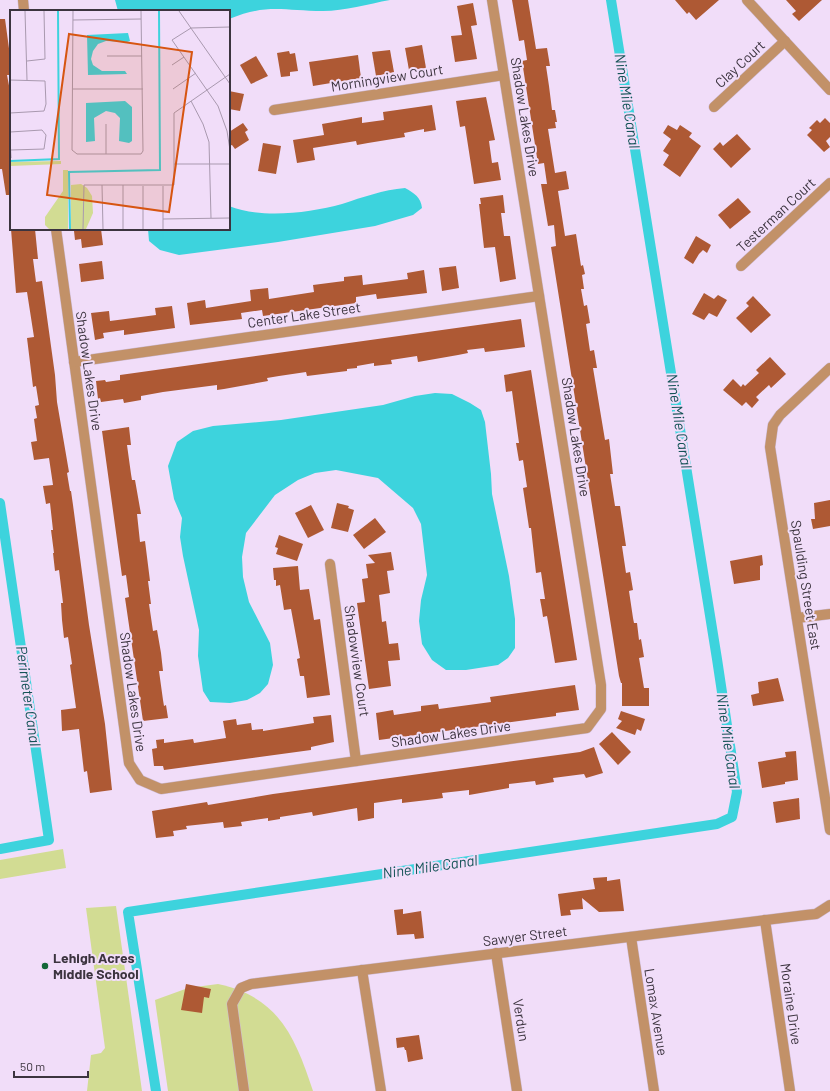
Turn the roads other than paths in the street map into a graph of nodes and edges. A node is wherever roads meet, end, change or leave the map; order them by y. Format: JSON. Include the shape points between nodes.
{"nodes":[{"id":1,"x":23,"y":0,"type":"edge"},
{"id":2,"x":492,"y":0,"type":"edge"},
{"id":3,"x":747,"y":0,"type":"edge"},
{"id":4,"x":24,"y":10,"type":"edge"},
{"id":5,"x":785,"y":41,"type":"junction"},
{"id":6,"x":504,"y":75,"type":"junction"},
{"id":7,"x":830,"y":90,"type":"edge"},
{"id":8,"x":714,"y":107,"type":"dead end"},
{"id":9,"x":274,"y":110,"type":"dead end"},
{"id":10,"x":830,"y":184,"type":"edge"},
{"id":11,"x":56,"y":230,"type":"edge"},
{"id":12,"x":740,"y":266,"type":"dead end"},
{"id":13,"x":539,"y":296,"type":"junction"},
{"id":14,"x":74,"y":362,"type":"junction"},
{"id":15,"x":830,"y":368,"type":"edge"},
{"id":16,"x":330,"y":564,"type":"dead end"},
{"id":17,"x":830,"y":614,"type":"edge"},
{"id":18,"x":797,"y":618,"type":"junction"},
{"id":19,"x":356,"y":761,"type":"junction"},
{"id":20,"x":825,"y":765,"type":"edge"},
{"id":21,"x":830,"y":830,"type":"edge"},
{"id":22,"x":830,"y":905,"type":"edge"},
{"id":23,"x":765,"y":920,"type":"junction"},
{"id":24,"x":631,"y":937,"type":"junction"},
{"id":25,"x":496,"y":954,"type":"junction"},
{"id":26,"x":362,"y":970,"type":"junction"},
{"id":27,"x":244,"y":1091,"type":"edge"},
{"id":28,"x":381,"y":1091,"type":"edge"},
{"id":29,"x":517,"y":1091,"type":"edge"},
{"id":30,"x":654,"y":1091,"type":"edge"},
{"id":31,"x":790,"y":1091,"type":"edge"}],
"edges":[{"from":1,"to":4,"type":"street"},
{"from":2,"to":6,"type":"street","name":"Shadow Lakes Drive"},
{"from":3,"to":5,"type":"street"},
{"from":5,"to":7,"type":"street"},
{"from":5,"to":8,"type":"street","name":"Clay Court"},
{"from":6,"to":9,"type":"street","name":"Morningview Court"},
{"from":6,"to":13,"type":"street","name":"Shadow Lakes Drive"},
{"from":10,"to":12,"type":"street","name":"Testerman Court"},
{"from":11,"to":14,"type":"street","name":"Shadow Lakes Drive"},
{"from":13,"to":14,"type":"street","name":"Center Lake Street"},
{"from":13,"to":19,"type":"street","name":"Shadow Lakes Drive","via":[[601,685],[601,709],[587,728]]},
{"from":14,"to":19,"type":"street","name":"Shadow Lakes Drive","via":[[129,763],[140,780],[161,789]]},
{"from":15,"to":18,"type":"street","name":"Spaulding Street East","via":[[780,415],[770,435],[771,459]]},
{"from":16,"to":19,"type":"street","name":"Shadowview Court"},
{"from":17,"to":18,"type":"street"},
{"from":18,"to":20,"type":"street","name":"Spaulding Street East"},
{"from":20,"to":21,"type":"street","name":"Spaulding Street East"},
{"from":22,"to":23,"type":"street","name":"Sawyer Street","via":[[816,914]]},
{"from":23,"to":24,"type":"street","name":"Sawyer Street"},
{"from":23,"to":31,"type":"street","name":"Moraine Drive"},
{"from":24,"to":25,"type":"street","name":"Sawyer Street"},
{"from":24,"to":30,"type":"street","name":"Lomax Avenue"},
{"from":25,"to":26,"type":"street","name":"Sawyer Street"},
{"from":25,"to":29,"type":"street","name":"Verdun"},
{"from":26,"to":27,"type":"street","name":"Sawyer Street","via":[[251,984],[241,988],[232,1004]]},
{"from":26,"to":28,"type":"street"}]}
